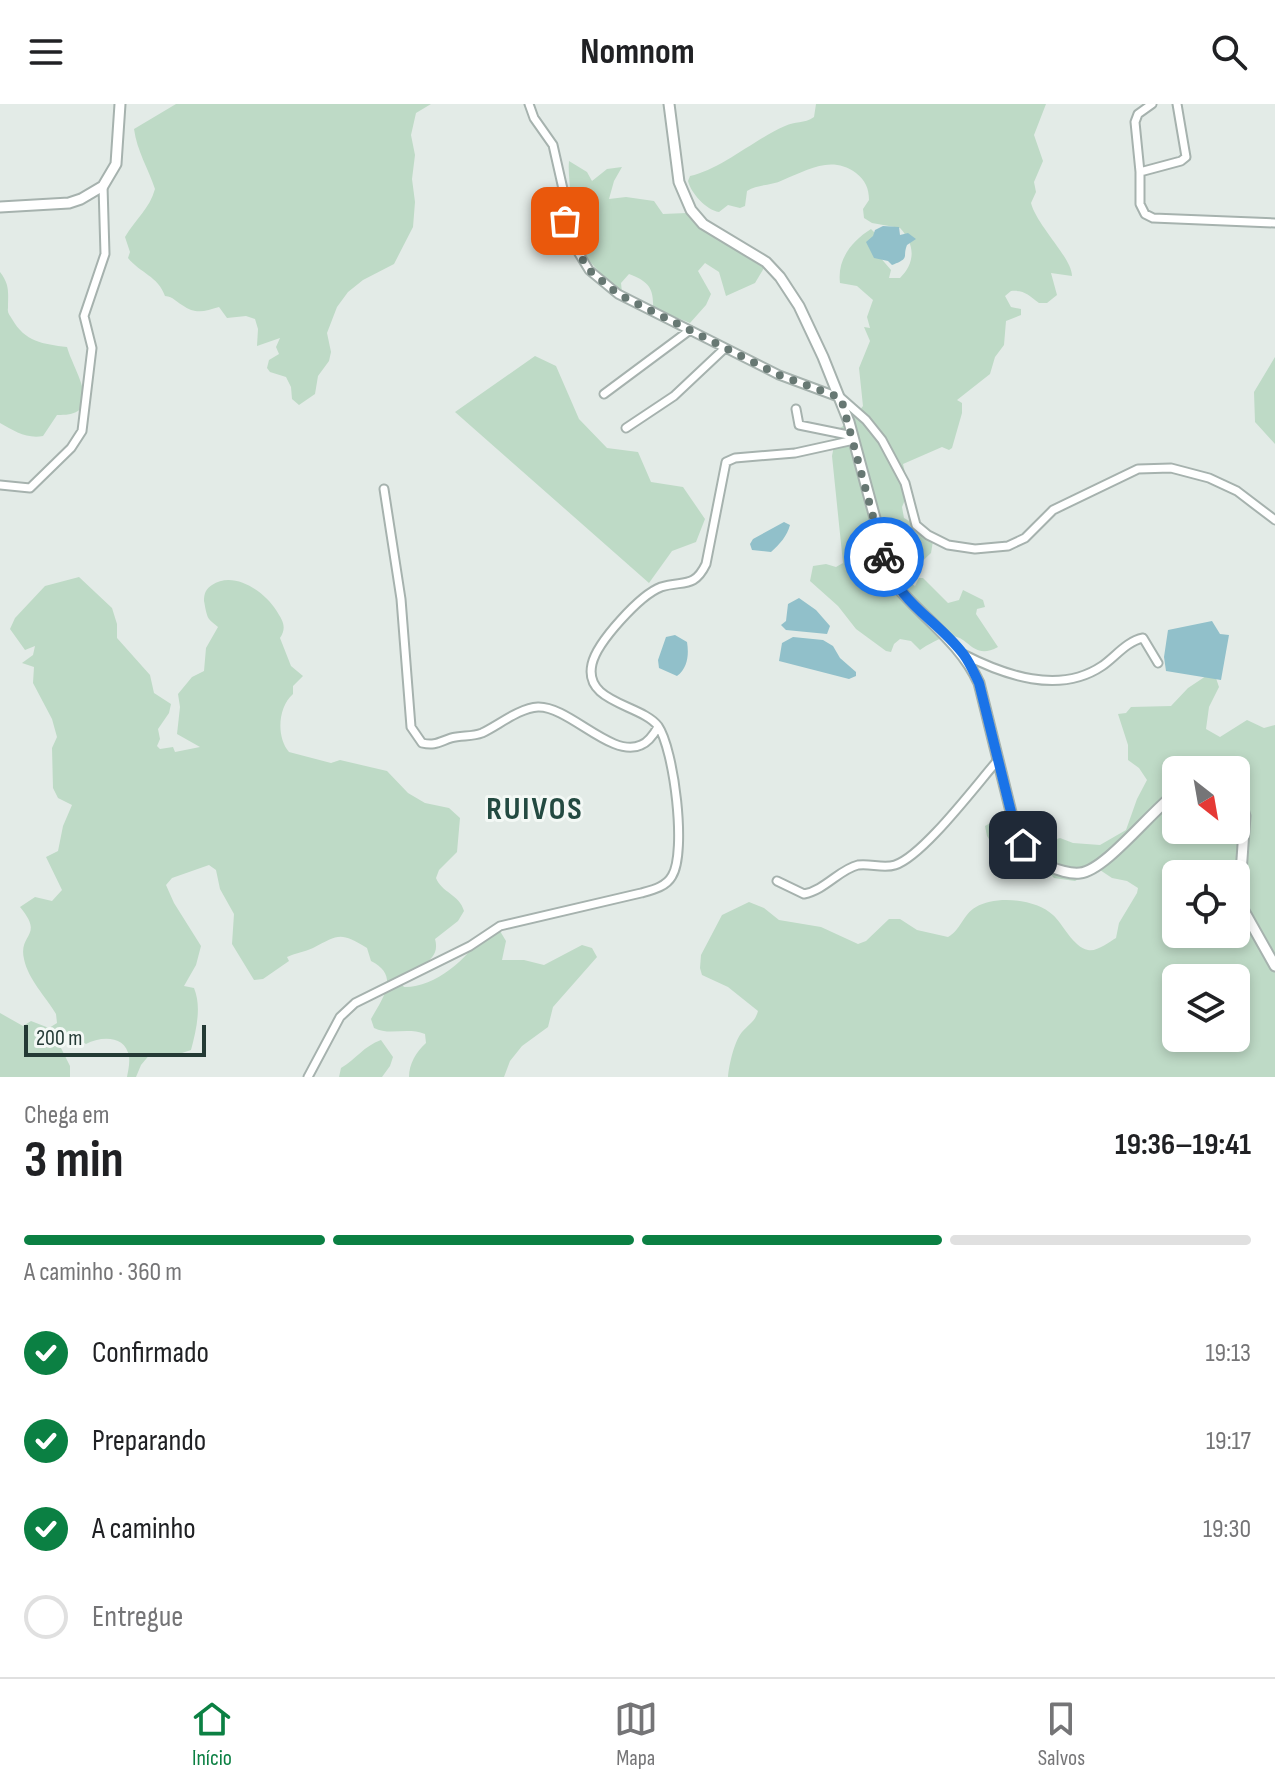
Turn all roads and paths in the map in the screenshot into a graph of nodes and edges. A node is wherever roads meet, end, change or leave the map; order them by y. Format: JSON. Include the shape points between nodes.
{"nodes":[{"id":1,"x":120,"y":104,"type":"edge"},
{"id":2,"x":529,"y":104,"type":"edge"},
{"id":3,"x":669,"y":104,"type":"edge"},
{"id":4,"x":1152,"y":104,"type":"edge"},
{"id":5,"x":1177,"y":104,"type":"edge"},
{"id":6,"x":1140,"y":172,"type":"junction"},
{"id":7,"x":103,"y":186,"type":"junction"},
{"id":8,"x":0,"y":207,"type":"edge"},
{"id":9,"x":1275,"y":223,"type":"edge"},
{"id":10,"x":690,"y":330,"type":"junction"},
{"id":11,"x":725,"y":348,"type":"junction"},
{"id":12,"x":604,"y":394,"type":"dead end"},
{"id":13,"x":841,"y":398,"type":"junction"},
{"id":14,"x":796,"y":409,"type":"dead end"},
{"id":15,"x":626,"y":428,"type":"dead end"},
{"id":16,"x":853,"y":438,"type":"junction"},
{"id":17,"x":0,"y":485,"type":"edge"},
{"id":18,"x":384,"y":489,"type":"dead end"},
{"id":19,"x":1275,"y":520,"type":"edge"},
{"id":20,"x":963,"y":654,"type":"junction"},
{"id":21,"x":1158,"y":663,"type":"dead end"},
{"id":22,"x":658,"y":727,"type":"junction"},
{"id":23,"x":998,"y":760,"type":"junction"},
{"id":24,"x":1162,"y":803,"type":"edge"},
{"id":25,"x":1243,"y":844,"type":"edge"},
{"id":26,"x":777,"y":881,"type":"dead end"},
{"id":27,"x":1275,"y":966,"type":"edge"},
{"id":28,"x":308,"y":1077,"type":"edge"}],
"edges":[{"from":1,"to":7,"type":"street","via":[[116,164]]},
{"from":2,"to":10,"type":"street","via":[[553,145],[565,221],[589,270],[618,294]]},
{"from":3,"to":13,"type":"street","via":[[679,182],[691,210],[780,277]]},
{"from":4,"to":6,"type":"street","via":[[1135,122]]},
{"from":5,"to":6,"type":"street","via":[[1186,157]]},
{"from":6,"to":9,"type":"street","via":[[1142,211],[1153,218]]},
{"from":7,"to":8,"type":"street","via":[[69,203]]},
{"from":7,"to":17,"type":"street","via":[[105,254],[84,316],[92,348],[82,431],[30,488]]},
{"from":10,"to":11,"type":"street"},
{"from":10,"to":12,"type":"street"},
{"from":11,"to":13,"type":"street"},
{"from":11,"to":15,"type":"street","via":[[674,396]]},
{"from":13,"to":16,"type":"street"},
{"from":13,"to":19,"type":"street","via":[[866,420],[894,460],[916,525],[948,545],[1008,546],[1025,538],[1053,510],[1138,469],[1171,468],[1209,478],[1237,491]]},
{"from":14,"to":16,"type":"street","via":[[799,425]]},
{"from":16,"to":20,"type":"street","via":[[892,581]]},
{"from":16,"to":22,"type":"street","via":[[726,462],[700,576],[648,594],[602,643],[592,662],[597,687]]},
{"from":18,"to":22,"type":"street","via":[[401,599],[411,727],[422,743],[480,734],[540,707],[629,747],[649,740]]},
{"from":20,"to":21,"type":"street","via":[[993,669],[1060,681],[1099,668],[1143,638]]},
{"from":20,"to":23,"type":"street","via":[[979,683]]},
{"from":22,"to":28,"type":"street","via":[[678,803],[679,852],[673,876],[641,893],[500,926],[355,1003],[340,1017]]},
{"from":23,"to":24,"type":"street","via":[[1023,845],[1056,870],[1092,870]]},
{"from":23,"to":26,"type":"street","via":[[906,860],[854,866],[804,894]]},
{"from":25,"to":27,"type":"street","via":[[1239,902]]}]}
